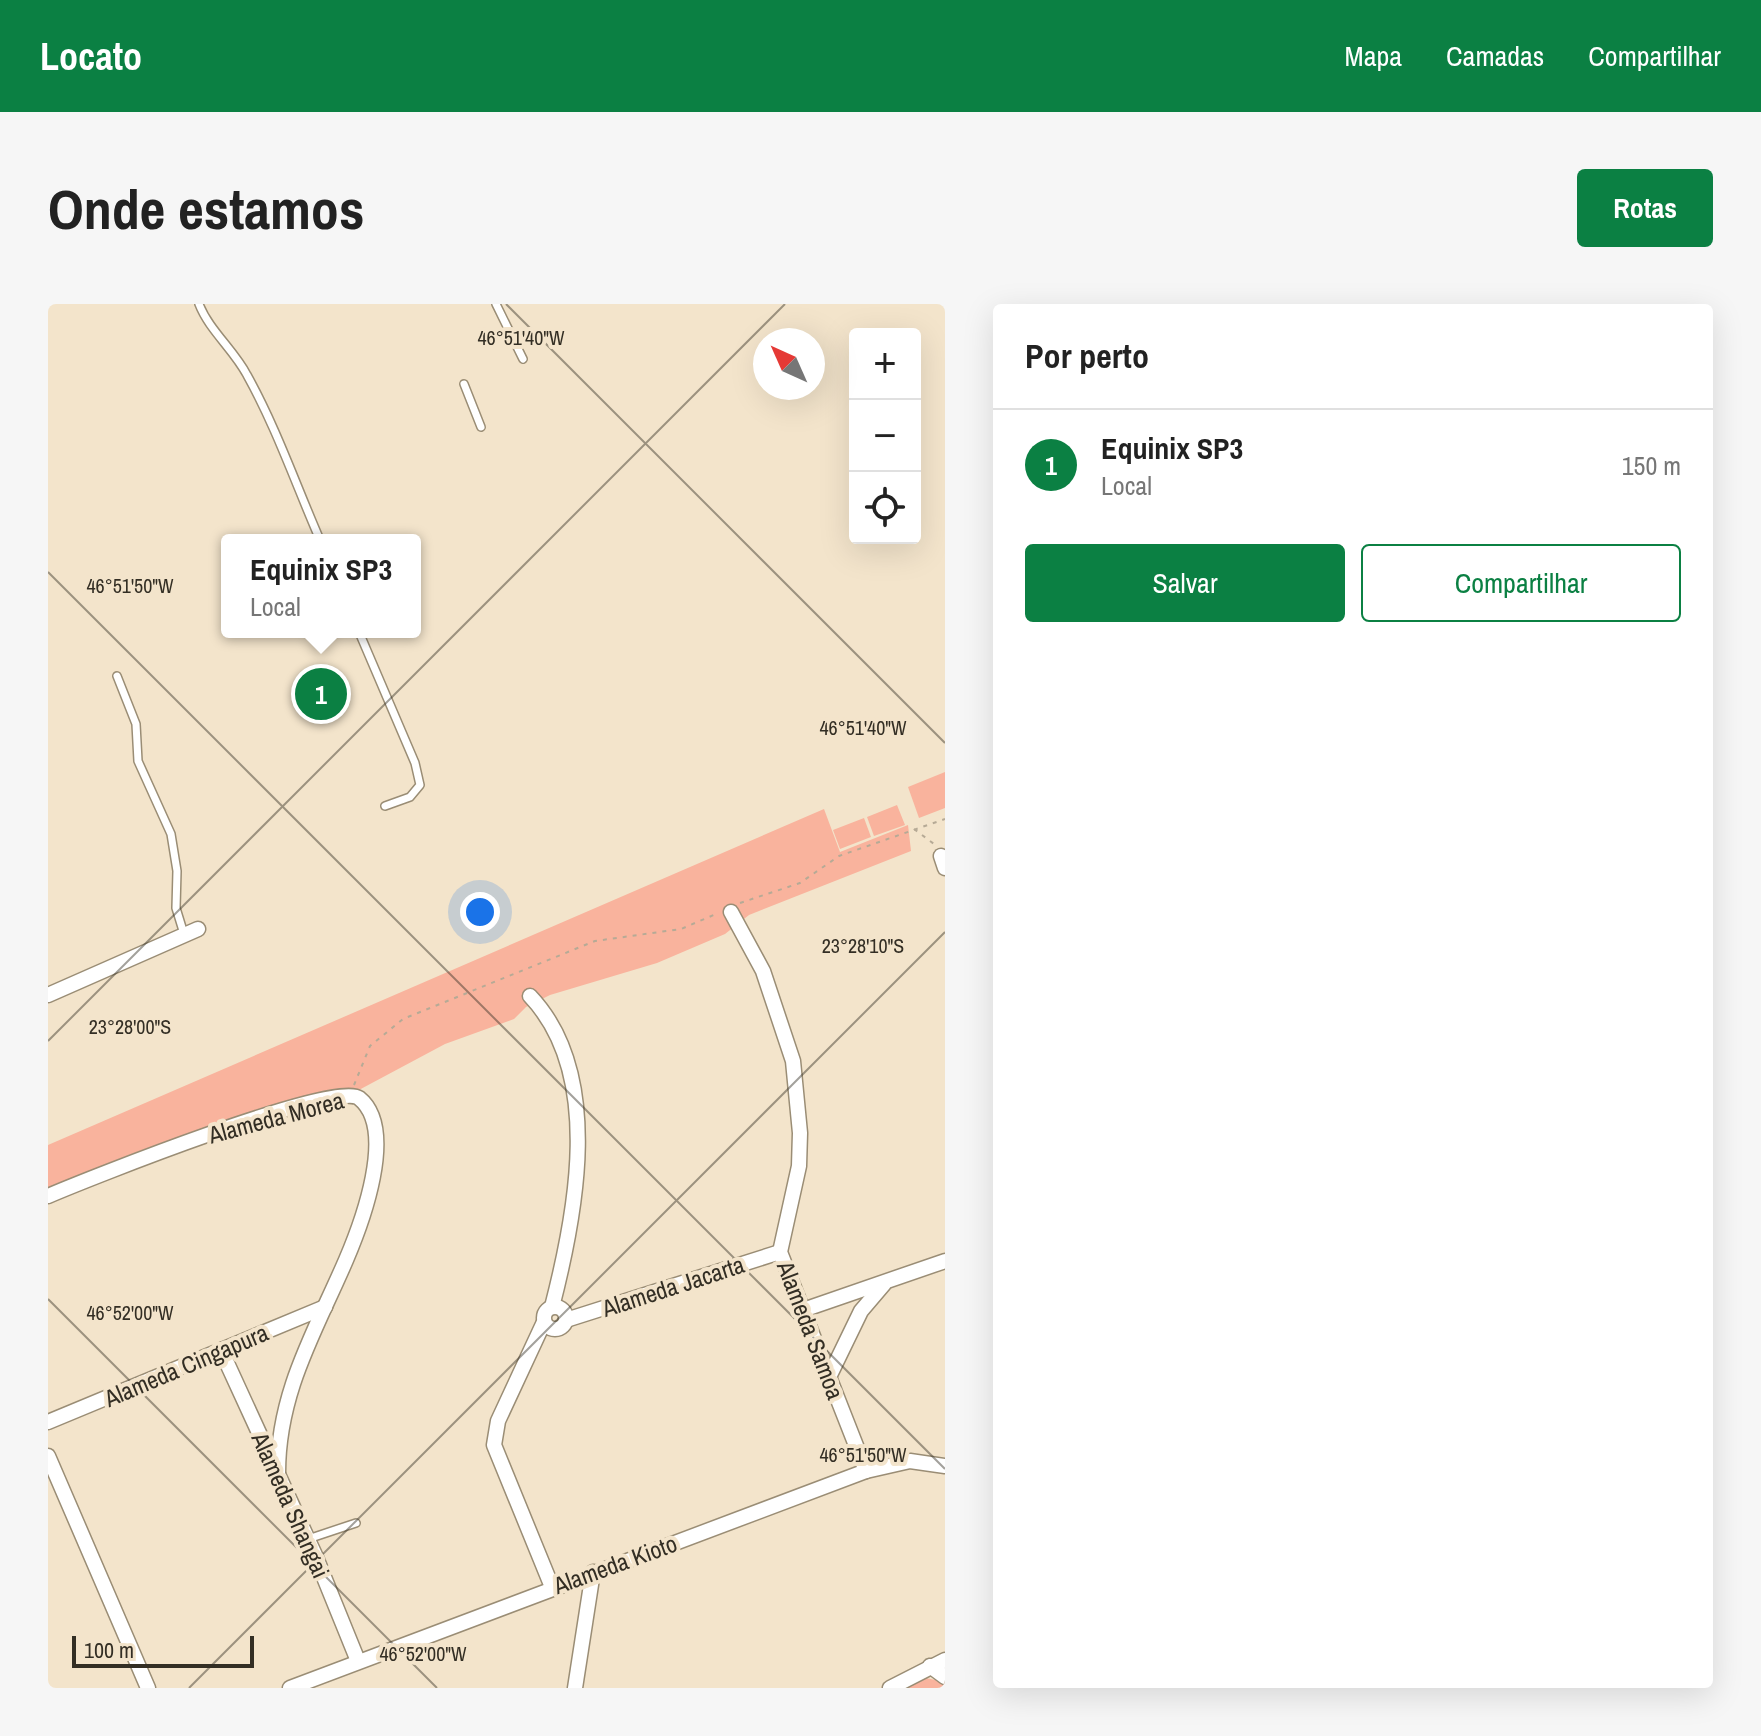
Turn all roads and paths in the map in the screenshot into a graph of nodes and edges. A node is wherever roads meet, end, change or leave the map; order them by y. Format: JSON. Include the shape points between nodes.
{"nodes":[{"id":1,"x":199,"y":304,"type":"edge"},
{"id":2,"x":496,"y":304,"type":"edge"},
{"id":3,"x":523,"y":359,"type":"dead end"},
{"id":4,"x":464,"y":384,"type":"dead end"},
{"id":5,"x":481,"y":427,"type":"dead end"},
{"id":6,"x":317,"y":534,"type":"edge"},
{"id":7,"x":362,"y":638,"type":"edge"},
{"id":8,"x":117,"y":676,"type":"dead end"},
{"id":9,"x":385,"y":806,"type":"dead end"},
{"id":10,"x":945,"y":819,"type":"edge"},
{"id":11,"x":913,"y":828,"type":"junction"},
{"id":12,"x":943,"y":862,"type":"edge"},
{"id":13,"x":725,"y":911,"type":"junction"},
{"id":14,"x":191,"y":932,"type":"joint"},
{"id":15,"x":77,"y":982,"type":"junction"},
{"id":16,"x":48,"y":985,"type":"edge"},
{"id":17,"x":48,"y":995,"type":"edge"},
{"id":18,"x":530,"y":996,"type":"dead end"},
{"id":19,"x":350,"y":1095,"type":"junction"},
{"id":20,"x":48,"y":1196,"type":"edge"},
{"id":21,"x":780,"y":1252,"type":"junction"},
{"id":22,"x":945,"y":1261,"type":"edge"},
{"id":23,"x":887,"y":1281,"type":"junction"},
{"id":24,"x":837,"y":1297,"type":"junction"},
{"id":25,"x":325,"y":1307,"type":"junction"},
{"id":26,"x":552,"y":1307,"type":"junction"},
{"id":27,"x":803,"y":1310,"type":"junction"},
{"id":28,"x":861,"y":1311,"type":"junction"},
{"id":29,"x":566,"y":1320,"type":"junction"},
{"id":30,"x":544,"y":1322,"type":"junction"},
{"id":31,"x":221,"y":1350,"type":"junction"},
{"id":32,"x":829,"y":1377,"type":"junction"},
{"id":33,"x":48,"y":1422,"type":"edge"},
{"id":34,"x":48,"y":1456,"type":"edge"},
{"id":35,"x":945,"y":1466,"type":"edge"},
{"id":36,"x":866,"y":1471,"type":"junction"},
{"id":37,"x":278,"y":1473,"type":"junction"},
{"id":38,"x":356,"y":1523,"type":"dead end"},
{"id":39,"x":308,"y":1539,"type":"junction"},
{"id":40,"x":593,"y":1572,"type":"junction"},
{"id":41,"x":552,"y":1587,"type":"junction"},
{"id":42,"x":945,"y":1660,"type":"edge"},
{"id":43,"x":358,"y":1661,"type":"junction"},
{"id":44,"x":930,"y":1666,"type":"junction"},
{"id":45,"x":945,"y":1677,"type":"edge"},
{"id":46,"x":148,"y":1688,"type":"edge"},
{"id":47,"x":290,"y":1688,"type":"edge"},
{"id":48,"x":575,"y":1688,"type":"edge"},
{"id":49,"x":890,"y":1688,"type":"edge"}],
"edges":[{"from":1,"to":6,"type":"lane","via":[[256,390]]},
{"from":2,"to":3,"type":"lane"},
{"from":4,"to":5,"type":"lane"},
{"from":7,"to":9,"type":"lane","via":[[420,785],[410,797]]},
{"from":8,"to":14,"type":"lane","via":[[136,724],[138,761],[171,834],[176,908]]},
{"from":10,"to":11,"type":"path"},
{"from":11,"to":12,"type":"path","via":[[933,842]]},
{"from":11,"to":13,"type":"path","via":[[839,856],[800,883]]},
{"from":13,"to":19,"type":"path","via":[[681,929],[595,941],[403,1019],[370,1046]]},
{"from":13,"to":21,"type":"street","name":"Alameda Samoa","via":[[775,1000],[795,1074],[799,1166]]},
{"from":14,"to":15,"type":"street"},
{"from":15,"to":16,"type":"street"},
{"from":15,"to":17,"type":"street"},
{"from":18,"to":26,"type":"street","via":[[559,1040],[578,1147],[572,1224]]},
{"from":19,"to":20,"type":"street","name":"Alameda Morea","via":[[195,1139]]},
{"from":19,"to":25,"type":"street","name":"Alameda Morea","via":[[361,1100],[370,1116],[373,1179]]},
{"from":21,"to":27,"type":"street","name":"Alameda Samoa"},
{"from":21,"to":29,"type":"street","name":"Alameda Jacarta"},
{"from":22,"to":23,"type":"street"},
{"from":23,"to":24,"type":"street"},
{"from":23,"to":28,"type":"street"},
{"from":24,"to":27,"type":"street"},
{"from":24,"to":28,"type":"street"},
{"from":25,"to":31,"type":"street","name":"Alameda Cingapura"},
{"from":25,"to":37,"type":"street","name":"Alameda Morea","via":[[284,1403]]},
{"from":26,"to":29,"type":"street","via":[[562,1310]]},
{"from":26,"to":30,"type":"street"},
{"from":27,"to":32,"type":"street","name":"Alameda Samoa"},
{"from":28,"to":32,"type":"street"},
{"from":29,"to":30,"type":"street","via":[[556,1330]]},
{"from":30,"to":41,"type":"street","via":[[498,1421],[494,1445]]},
{"from":31,"to":33,"type":"street","name":"Alameda Cingapura"},
{"from":31,"to":37,"type":"street","name":"Alameda Shangai"},
{"from":32,"to":36,"type":"street","name":"Alameda Samoa"},
{"from":34,"to":46,"type":"street"},
{"from":35,"to":36,"type":"street","name":"Alameda Kioto","via":[[910,1461]]},
{"from":36,"to":40,"type":"street","name":"Alameda Kioto"},
{"from":37,"to":39,"type":"street","name":"Alameda Shangai"},
{"from":38,"to":39,"type":"lane"},
{"from":39,"to":43,"type":"street","name":"Alameda Shangai"},
{"from":40,"to":41,"type":"street","name":"Alameda Kioto"},
{"from":40,"to":48,"type":"street"},
{"from":41,"to":43,"type":"street","name":"Alameda Kioto"},
{"from":42,"to":44,"type":"street"},
{"from":43,"to":47,"type":"street","name":"Alameda Kioto"},
{"from":44,"to":45,"type":"street"},
{"from":44,"to":49,"type":"street"}]}
